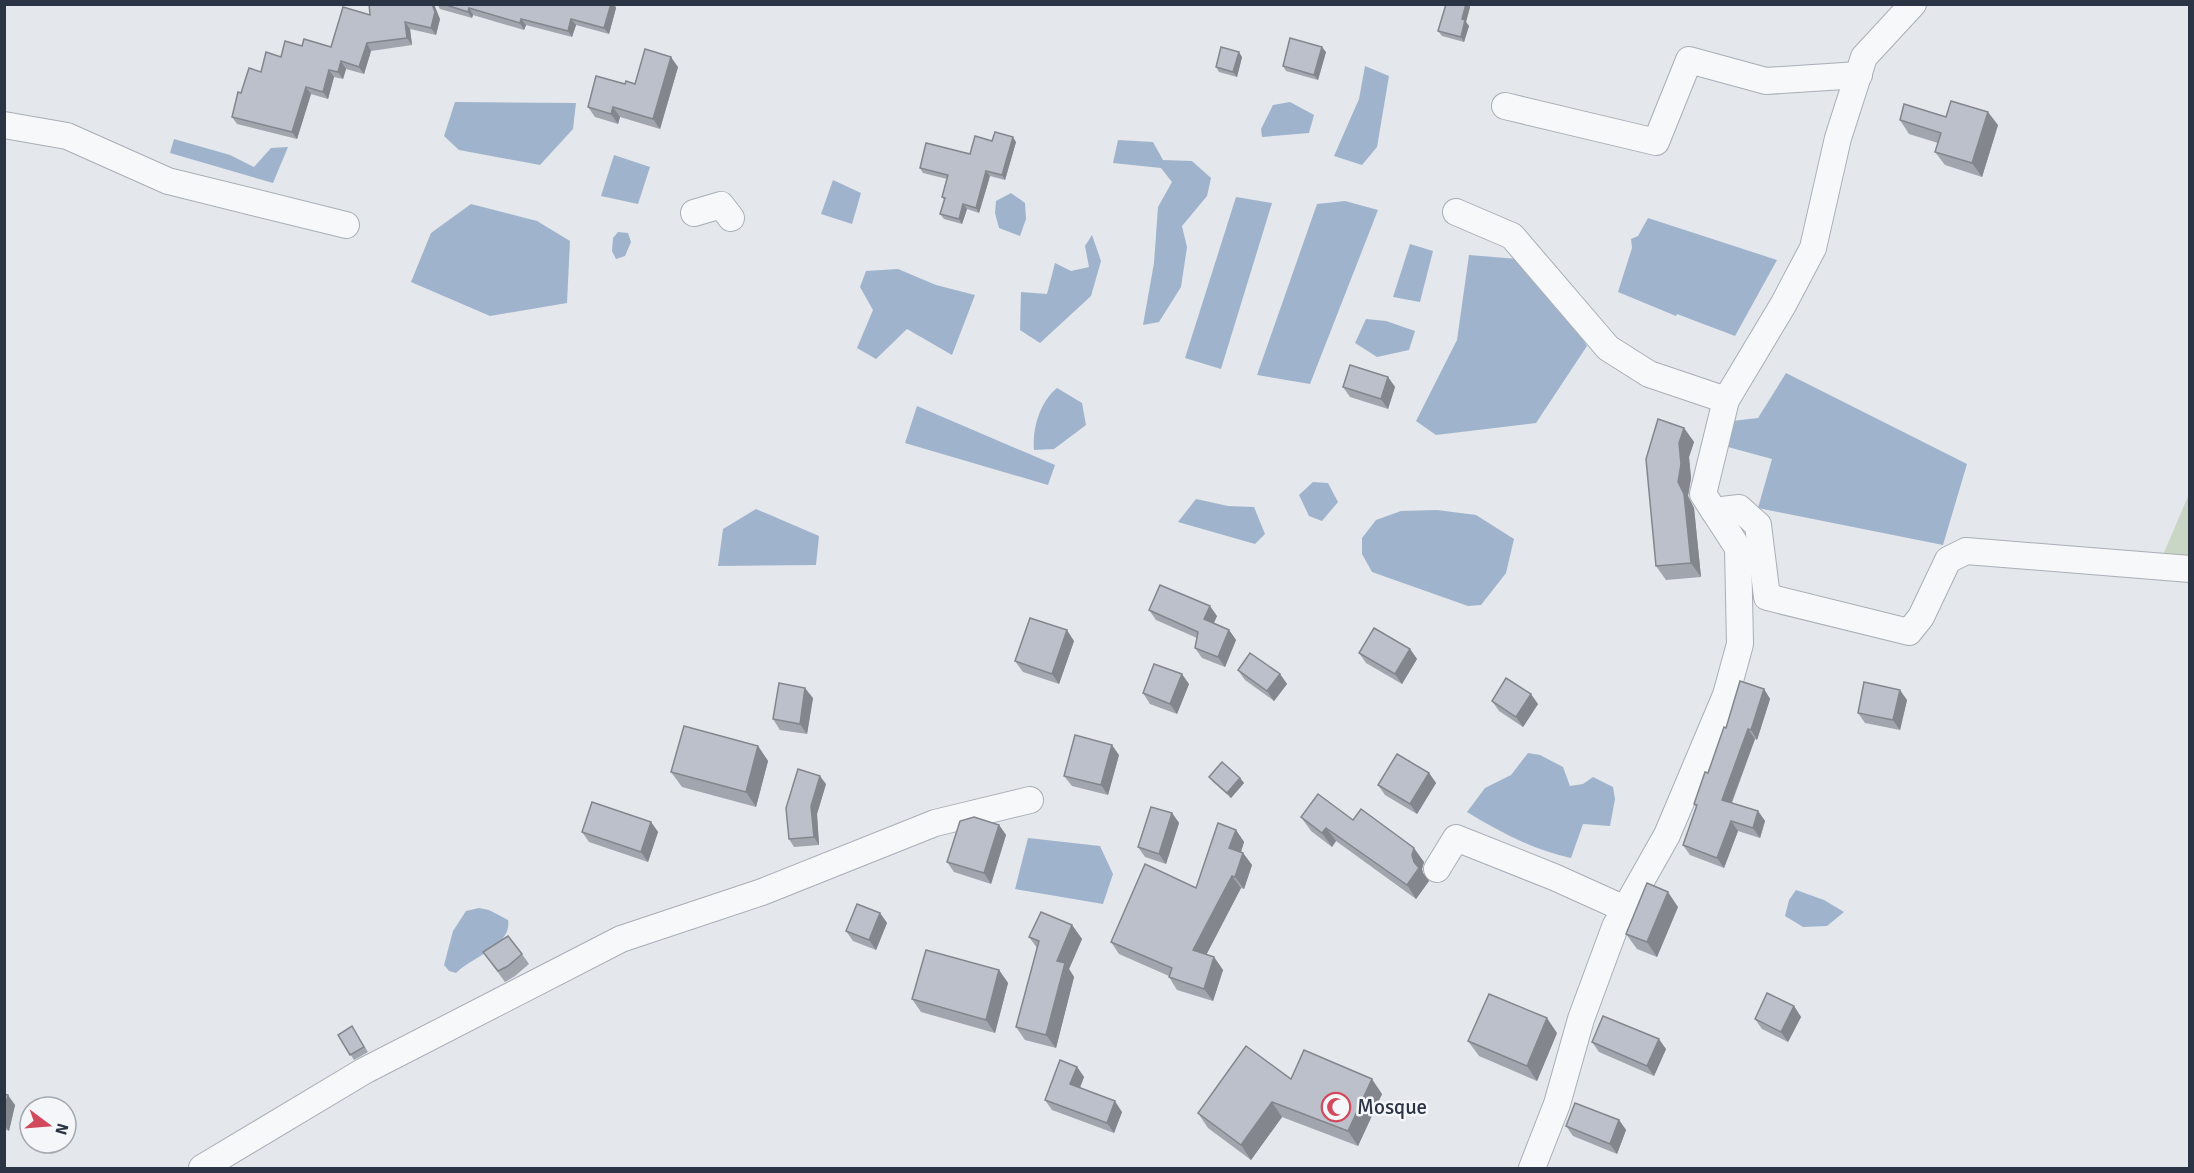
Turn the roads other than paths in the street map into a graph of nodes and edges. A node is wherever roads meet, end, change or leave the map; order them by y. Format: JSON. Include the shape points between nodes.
{"nodes":[{"id":1,"x":1913,"y":4,"type":"edge"},
{"id":2,"x":1858,"y":75,"type":"junction"},
{"id":3,"x":1505,"y":106,"type":"dead end"},
{"id":4,"x":4,"y":125,"type":"edge"},
{"id":5,"x":1456,"y":212,"type":"dead end"},
{"id":6,"x":694,"y":213,"type":"dead end"},
{"id":7,"x":731,"y":218,"type":"dead end"},
{"id":8,"x":346,"y":225,"type":"dead end"},
{"id":9,"x":1726,"y":400,"type":"junction"},
{"id":10,"x":1714,"y":511,"type":"junction"},
{"id":11,"x":2190,"y":569,"type":"edge"},
{"id":12,"x":1030,"y":800,"type":"dead end"},
{"id":13,"x":1437,"y":869,"type":"dead end"},
{"id":14,"x":1625,"y":909,"type":"junction"},
{"id":15,"x":202,"y":1168,"type":"edge"},
{"id":16,"x":1532,"y":1168,"type":"edge"}],
"edges":[{"from":1,"to":2,"type":"street","via":[[1864,57]]},
{"from":2,"to":3,"type":"street","via":[[1766,81],[1689,60],[1656,142]]},
{"from":2,"to":9,"type":"street","via":[[1838,138],[1813,248]]},
{"from":4,"to":8,"type":"street","via":[[67,136],[168,181]]},
{"from":5,"to":9,"type":"street","via":[[1512,236],[1608,348],[1649,374]]},
{"from":6,"to":7,"type":"street","via":[[721,205]]},
{"from":9,"to":10,"type":"street","via":[[1703,494]]},
{"from":10,"to":11,"type":"street","via":[[1739,508],[1758,525],[1767,597],[1909,632],[1921,617],[1948,560],[1966,551]]},
{"from":10,"to":14,"type":"street","via":[[1738,548],[1740,644],[1726,695],[1667,835]]},
{"from":12,"to":15,"type":"street","via":[[936,823],[762,892],[621,939],[364,1071]]},
{"from":13,"to":14,"type":"street","via":[[1456,838]]},
{"from":14,"to":16,"type":"street","via":[[1581,1019],[1557,1104]]}]}
